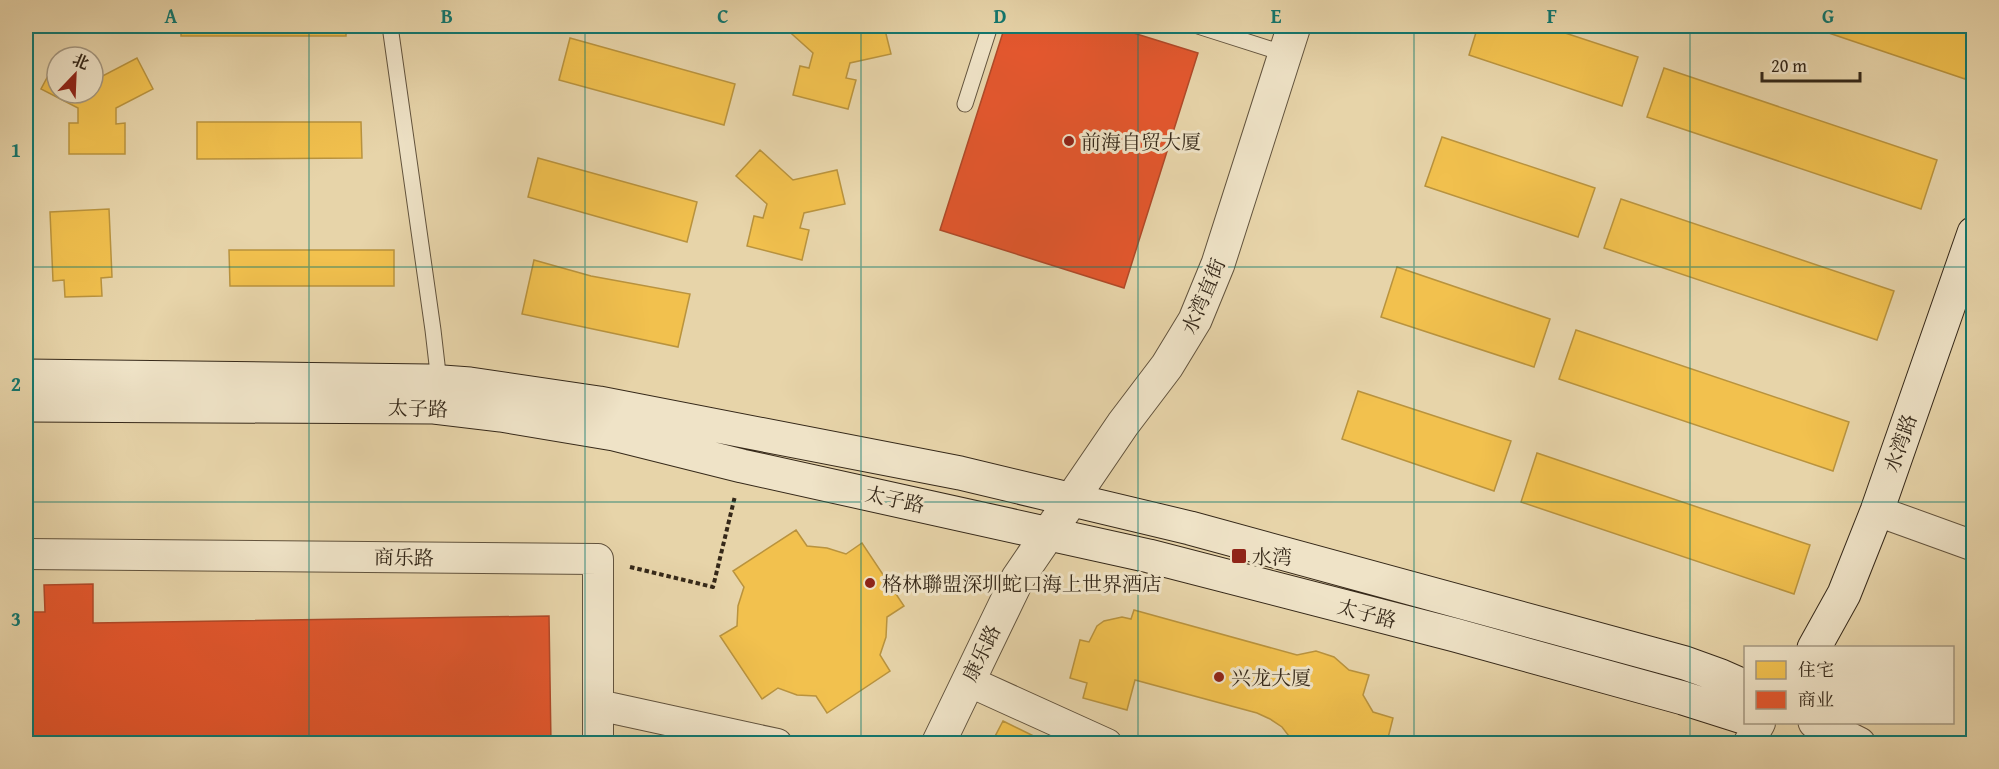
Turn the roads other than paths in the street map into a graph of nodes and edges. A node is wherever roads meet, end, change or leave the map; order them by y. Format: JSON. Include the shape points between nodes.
{"nodes":[{"id":1,"x":390,"y":26,"type":"edge"},
{"id":2,"x":990,"y":26,"type":"edge"},
{"id":3,"x":1198,"y":26,"type":"edge"},
{"id":4,"x":1290,"y":40,"type":"edge"},
{"id":5,"x":965,"y":104,"type":"dead end"},
{"id":6,"x":1974,"y":233,"type":"edge"},
{"id":7,"x":26,"y":376,"type":"edge"},
{"id":8,"x":439,"y":382,"type":"junction"},
{"id":9,"x":26,"y":405,"type":"edge"},
{"id":10,"x":1070,"y":500,"type":"junction"},
{"id":11,"x":1877,"y":511,"type":"junction"},
{"id":12,"x":1047,"y":533,"type":"junction"},
{"id":13,"x":1974,"y":546,"type":"edge"},
{"id":14,"x":26,"y":554,"type":"edge"},
{"id":15,"x":1815,"y":646,"type":"edge"},
{"id":16,"x":968,"y":681,"type":"junction"},
{"id":17,"x":1744,"y":686,"type":"edge"},
{"id":18,"x":598,"y":705,"type":"junction"},
{"id":19,"x":1744,"y":717,"type":"edge"},
{"id":20,"x":1759,"y":724,"type":"edge"},
{"id":21,"x":1817,"y":724,"type":"edge"},
{"id":22,"x":598,"y":744,"type":"edge"},
{"id":23,"x":777,"y":744,"type":"edge"},
{"id":24,"x":938,"y":744,"type":"edge"},
{"id":25,"x":1107,"y":744,"type":"edge"},
{"id":26,"x":1748,"y":744,"type":"edge"},
{"id":27,"x":1859,"y":744,"type":"edge"}],
"edges":[{"from":1,"to":8,"type":"lane"},
{"from":2,"to":5,"type":"lane"},
{"from":3,"to":4,"type":"lane"},
{"from":4,"to":10,"type":"main road","name":"水湾直街","via":[[1218,264],[1195,320],[1167,366]]},
{"from":6,"to":11,"type":"main road","name":"水湾路"},
{"from":7,"to":8,"type":"main road","name":"太子路"},
{"from":8,"to":10,"type":"main road","name":"太子路","via":[[658,414],[960,473]]},
{"from":9,"to":12,"type":"main road","name":"太子路","via":[[400,406],[467,410],[614,434]]},
{"from":10,"to":12,"type":"main road","name":"水湾直街"},
{"from":10,"to":17,"type":"main road","name":"太子路","via":[[1190,528],[1685,663]]},
{"from":11,"to":13,"type":"street"},
{"from":11,"to":15,"type":"main road","name":"水湾路","via":[[1844,594]]},
{"from":12,"to":16,"type":"main road","name":"康乐路","via":[[1014,585]]},
{"from":12,"to":19,"type":"main road","name":"太子路","via":[[1455,635]]},
{"from":14,"to":18,"type":"street","name":"商乐路","via":[[598,559]]},
{"from":16,"to":24,"type":"main road","name":"康乐路"},
{"from":16,"to":25,"type":"street"},
{"from":18,"to":22,"type":"street"},
{"from":18,"to":23,"type":"street"},
{"from":20,"to":26,"type":"street"},
{"from":21,"to":27,"type":"main road"}]}
